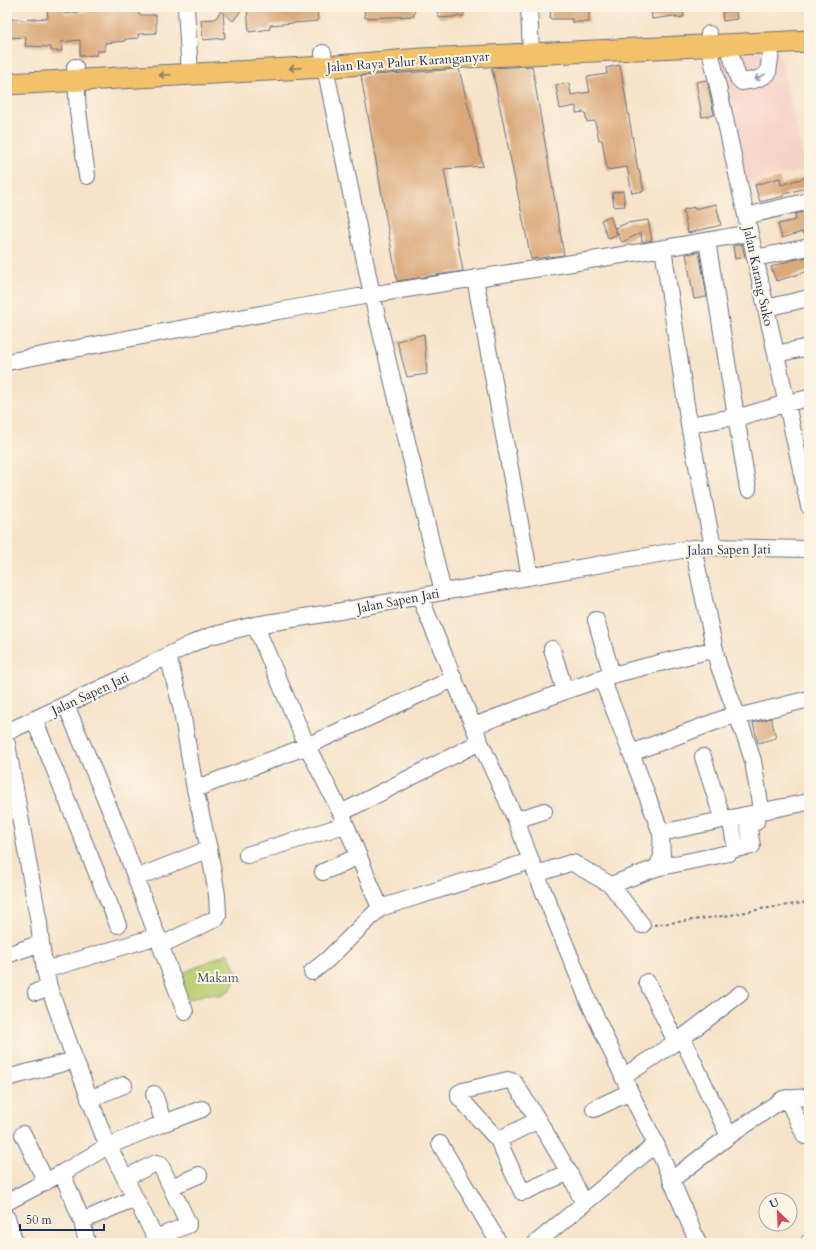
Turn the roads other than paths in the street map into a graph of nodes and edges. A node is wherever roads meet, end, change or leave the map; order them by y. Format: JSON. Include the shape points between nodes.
{"nodes":[{"id":1,"x":186,"y":7,"type":"edge"},
{"id":2,"x":529,"y":7,"type":"edge"},
{"id":3,"x":809,"y":30,"type":"edge"},
{"id":4,"x":716,"y":41,"type":"junction"},
{"id":5,"x":809,"y":41,"type":"edge"},
{"id":6,"x":772,"y":43,"type":"junction"},
{"id":7,"x":531,"y":49,"type":"junction"},
{"id":8,"x":324,"y":60,"type":"junction"},
{"id":9,"x":190,"y":67,"type":"junction"},
{"id":10,"x":7,"y":70,"type":"edge"},
{"id":11,"x":75,"y":73,"type":"junction"},
{"id":12,"x":7,"y":84,"type":"edge"},
{"id":13,"x":87,"y":176,"type":"dead end"},
{"id":14,"x":809,"y":201,"type":"edge"},
{"id":15,"x":746,"y":216,"type":"junction"},
{"id":16,"x":749,"y":233,"type":"junction"},
{"id":17,"x":707,"y":241,"type":"junction"},
{"id":18,"x":809,"y":247,"type":"edge"},
{"id":19,"x":663,"y":248,"type":"junction"},
{"id":20,"x":755,"y":258,"type":"junction"},
{"id":21,"x":475,"y":278,"type":"junction"},
{"id":22,"x":372,"y":295,"type":"junction"},
{"id":23,"x":809,"y":298,"type":"edge"},
{"id":24,"x":766,"y":308,"type":"junction"},
{"id":25,"x":809,"y":347,"type":"edge"},
{"id":26,"x":776,"y":354,"type":"junction"},
{"id":27,"x":7,"y":362,"type":"edge"},
{"id":28,"x":809,"y":398,"type":"edge"},
{"id":29,"x":787,"y":403,"type":"junction"},
{"id":30,"x":736,"y":418,"type":"junction"},
{"id":31,"x":689,"y":425,"type":"junction"},
{"id":32,"x":804,"y":460,"type":"edge"},
{"id":33,"x":748,"y":489,"type":"dead end"},
{"id":34,"x":809,"y":506,"type":"edge"},
{"id":35,"x":713,"y":547,"type":"junction"},
{"id":36,"x":693,"y":548,"type":"junction"},
{"id":37,"x":809,"y":549,"type":"edge"},
{"id":38,"x":530,"y":577,"type":"junction"},
{"id":39,"x":443,"y":592,"type":"junction"},
{"id":40,"x":420,"y":597,"type":"junction"},
{"id":41,"x":596,"y":620,"type":"dead end"},
{"id":42,"x":255,"y":624,"type":"junction"},
{"id":43,"x":552,"y":649,"type":"dead end"},
{"id":44,"x":715,"y":649,"type":"junction"},
{"id":45,"x":168,"y":656,"type":"junction"},
{"id":46,"x":607,"y":677,"type":"junction"},
{"id":47,"x":453,"y":679,"type":"junction"},
{"id":48,"x":566,"y":691,"type":"junction"},
{"id":49,"x":809,"y":699,"type":"edge"},
{"id":50,"x":66,"y":705,"type":"junction"},
{"id":51,"x":737,"y":716,"type":"junction"},
{"id":52,"x":34,"y":719,"type":"junction"},
{"id":53,"x":474,"y":726,"type":"junction"},
{"id":54,"x":7,"y":732,"type":"edge"},
{"id":55,"x":480,"y":742,"type":"junction"},
{"id":56,"x":7,"y":744,"type":"edge"},
{"id":57,"x":307,"y":746,"type":"junction"},
{"id":58,"x":631,"y":753,"type":"junction"},
{"id":59,"x":703,"y":757,"type":"dead end"},
{"id":60,"x":195,"y":789,"type":"junction"},
{"id":61,"x":809,"y":802,"type":"edge"},
{"id":62,"x":544,"y":811,"type":"dead end"},
{"id":63,"x":756,"y":812,"type":"junction"},
{"id":64,"x":343,"y":819,"type":"junction"},
{"id":65,"x":726,"y":819,"type":"junction"},
{"id":66,"x":516,"y":820,"type":"junction"},
{"id":67,"x":661,"y":833,"type":"junction"},
{"id":68,"x":209,"y":849,"type":"junction"},
{"id":69,"x":730,"y":853,"type":"dead end"},
{"id":70,"x":247,"y":855,"type":"dead end"},
{"id":71,"x":359,"y":856,"type":"junction"},
{"id":72,"x":534,"y":867,"type":"junction"},
{"id":73,"x":656,"y":868,"type":"junction"},
{"id":74,"x":323,"y":872,"type":"dead end"},
{"id":75,"x":136,"y":878,"type":"junction"},
{"id":76,"x":610,"y":885,"type":"junction"},
{"id":77,"x":380,"y":908,"type":"junction"},
{"id":78,"x":118,"y":925,"type":"dead end"},
{"id":79,"x":642,"y":925,"type":"road end"},
{"id":80,"x":159,"y":940,"type":"junction"},
{"id":81,"x":41,"y":943,"type":"junction"},
{"id":82,"x":7,"y":955,"type":"edge"},
{"id":83,"x":45,"y":970,"type":"junction"},
{"id":84,"x":312,"y":972,"type":"dead end"},
{"id":85,"x":647,"y":982,"type":"dead end"},
{"id":86,"x":740,"y":994,"type":"dead end"},
{"id":87,"x":185,"y":1012,"type":"dead end"},
{"id":88,"x":679,"y":1040,"type":"junction"},
{"id":89,"x":74,"y":1060,"type":"junction"},
{"id":90,"x":623,"y":1077,"type":"junction"},
{"id":91,"x":7,"y":1078,"type":"edge"},
{"id":92,"x":124,"y":1085,"type":"dead end"},
{"id":93,"x":630,"y":1092,"type":"junction"},
{"id":94,"x":154,"y":1094,"type":"dead end"},
{"id":95,"x":809,"y":1097,"type":"edge"},
{"id":96,"x":787,"y":1098,"type":"junction"},
{"id":97,"x":89,"y":1099,"type":"junction"},
{"id":98,"x":594,"y":1109,"type":"dead end"},
{"id":99,"x":202,"y":1110,"type":"dead end"},
{"id":100,"x":538,"y":1120,"type":"junction"},
{"id":101,"x":164,"y":1123,"type":"junction"},
{"id":102,"x":23,"y":1134,"type":"dead end"},
{"id":103,"x":729,"y":1136,"type":"junction"},
{"id":104,"x":805,"y":1136,"type":"dead end"},
{"id":105,"x":498,"y":1140,"type":"junction"},
{"id":106,"x":440,"y":1144,"type":"dead end"},
{"id":107,"x":656,"y":1144,"type":"junction"},
{"id":108,"x":108,"y":1146,"type":"junction"},
{"id":109,"x":569,"y":1172,"type":"junction"},
{"id":110,"x":62,"y":1173,"type":"junction"},
{"id":111,"x":199,"y":1174,"type":"dead end"},
{"id":112,"x":125,"y":1178,"type":"junction"},
{"id":113,"x":671,"y":1180,"type":"junction"},
{"id":114,"x":46,"y":1182,"type":"junction"},
{"id":115,"x":171,"y":1187,"type":"junction"},
{"id":116,"x":135,"y":1198,"type":"junction"},
{"id":117,"x":7,"y":1202,"type":"edge"},
{"id":118,"x":584,"y":1204,"type":"junction"},
{"id":119,"x":7,"y":1218,"type":"edge"},
{"id":120,"x":82,"y":1221,"type":"junction"},
{"id":121,"x":15,"y":1243,"type":"edge"},
{"id":122,"x":87,"y":1243,"type":"edge"},
{"id":123,"x":499,"y":1243,"type":"edge"},
{"id":124,"x":536,"y":1243,"type":"edge"},
{"id":125,"x":698,"y":1243,"type":"edge"}],
"edges":[{"from":1,"to":9,"type":"street"},
{"from":2,"to":7,"type":"street"},
{"from":3,"to":4,"type":"main road","name":"Jalan Raya Palur Karanganyar"},
{"from":4,"to":6,"type":"main road","name":"Jalan Raya Palur Karanganyar"},
{"from":6,"to":4,"type":"street","one_way":true,"via":[[768,73],[757,80],[742,82]]},
{"from":4,"to":7,"type":"main road","name":"Jalan Raya Palur Karanganyar"},
{"from":4,"to":15,"type":"street","name":"Jalan Karang Suko"},
{"from":5,"to":6,"type":"main road","name":"Jalan Raya Palur Karanganyar"},
{"from":7,"to":8,"type":"main road","name":"Jalan Raya Palur Karanganyar"},
{"from":8,"to":9,"type":"main road","name":"Jalan Raya Palur Karanganyar"},
{"from":8,"to":22,"type":"street"},
{"from":9,"to":11,"type":"main road","name":"Jalan Raya Palur Karanganyar"},
{"from":10,"to":11,"type":"main road","name":"Jalan Raya Palur Karanganyar"},
{"from":11,"to":12,"type":"main road","name":"Jalan Raya Palur Karanganyar"},
{"from":11,"to":13,"type":"street"},
{"from":14,"to":15,"type":"street"},
{"from":15,"to":16,"type":"street","name":"Jalan Karang Suko"},
{"from":16,"to":17,"type":"street"},
{"from":16,"to":20,"type":"street","name":"Jalan Karang Suko"},
{"from":17,"to":19,"type":"street"},
{"from":17,"to":30,"type":"street"},
{"from":18,"to":20,"type":"street"},
{"from":19,"to":21,"type":"street"},
{"from":19,"to":31,"type":"street"},
{"from":20,"to":24,"type":"street","name":"Jalan Karang Suko"},
{"from":21,"to":22,"type":"street"},
{"from":21,"to":38,"type":"street"},
{"from":22,"to":27,"type":"street"},
{"from":22,"to":39,"type":"street"},
{"from":23,"to":24,"type":"street"},
{"from":24,"to":26,"type":"street","name":"Jalan Karang Suko"},
{"from":25,"to":26,"type":"street"},
{"from":26,"to":29,"type":"street","name":"Jalan Karang Suko"},
{"from":28,"to":29,"type":"street"},
{"from":29,"to":30,"type":"street"},
{"from":29,"to":32,"type":"street","name":"Jalan Karang Suko"},
{"from":30,"to":31,"type":"street"},
{"from":30,"to":33,"type":"street"},
{"from":31,"to":35,"type":"street"},
{"from":32,"to":34,"type":"street","name":"Jalan Karang Suko"},
{"from":35,"to":36,"type":"street","name":"Jalan Sapen Jati"},
{"from":35,"to":37,"type":"street","name":"Jalan Sapen Jati"},
{"from":36,"to":38,"type":"street","name":"Jalan Sapen Jati"},
{"from":36,"to":44,"type":"street"},
{"from":38,"to":39,"type":"street","name":"Jalan Sapen Jati"},
{"from":39,"to":40,"type":"street","name":"Jalan Sapen Jati"},
{"from":40,"to":42,"type":"street","name":"Jalan Sapen Jati"},
{"from":40,"to":47,"type":"street"},
{"from":41,"to":46,"type":"street"},
{"from":42,"to":45,"type":"street","name":"Jalan Sapen Jati","via":[[210,636]]},
{"from":42,"to":57,"type":"street"},
{"from":43,"to":48,"type":"street"},
{"from":44,"to":46,"type":"street"},
{"from":44,"to":51,"type":"street","via":[[722,678]]},
{"from":45,"to":50,"type":"street","name":"Jalan Sapen Jati"},
{"from":45,"to":60,"type":"street","via":[[181,706]]},
{"from":46,"to":48,"type":"street"},
{"from":46,"to":58,"type":"street"},
{"from":47,"to":53,"type":"street"},
{"from":47,"to":57,"type":"street"},
{"from":48,"to":53,"type":"street"},
{"from":49,"to":51,"type":"street"},
{"from":50,"to":52,"type":"street","name":"Jalan Sapen Jati"},
{"from":50,"to":75,"type":"street"},
{"from":51,"to":58,"type":"street"},
{"from":51,"to":63,"type":"street","via":[[753,761],[761,809]]},
{"from":52,"to":54,"type":"street","name":"Jalan Sapen Jati"},
{"from":52,"to":78,"type":"street"},
{"from":53,"to":55,"type":"street"},
{"from":55,"to":64,"type":"street"},
{"from":55,"to":66,"type":"street"},
{"from":56,"to":81,"type":"street"},
{"from":57,"to":60,"type":"street"},
{"from":57,"to":64,"type":"street"},
{"from":58,"to":67,"type":"street"},
{"from":59,"to":65,"type":"street"},
{"from":60,"to":68,"type":"street"},
{"from":61,"to":63,"type":"street"},
{"from":62,"to":66,"type":"street"},
{"from":63,"to":65,"type":"street"},
{"from":63,"to":65,"type":"street","via":[[756,822],[748,824],[752,846],[736,849]]},
{"from":64,"to":70,"type":"street"},
{"from":64,"to":71,"type":"street"},
{"from":65,"to":67,"type":"street"},
{"from":66,"to":72,"type":"street"},
{"from":67,"to":73,"type":"street","via":[[662,857]]},
{"from":68,"to":75,"type":"street"},
{"from":68,"to":80,"type":"street","via":[[223,892],[217,918]]},
{"from":69,"to":73,"type":"street"},
{"from":71,"to":74,"type":"street"},
{"from":71,"to":77,"type":"street"},
{"from":72,"to":76,"type":"street","via":[[571,863]]},
{"from":72,"to":77,"type":"street"},
{"from":72,"to":90,"type":"street"},
{"from":73,"to":76,"type":"street"},
{"from":75,"to":80,"type":"street"},
{"from":76,"to":79,"type":"street"},
{"from":77,"to":84,"type":"street"},
{"from":80,"to":83,"type":"street"},
{"from":80,"to":87,"type":"street"},
{"from":81,"to":82,"type":"street"},
{"from":81,"to":83,"type":"street"},
{"from":83,"to":89,"type":"street","via":[[42,989]]},
{"from":85,"to":88,"type":"street"},
{"from":86,"to":88,"type":"street"},
{"from":88,"to":90,"type":"street"},
{"from":88,"to":103,"type":"street"},
{"from":89,"to":91,"type":"street"},
{"from":89,"to":97,"type":"street"},
{"from":90,"to":93,"type":"street"},
{"from":92,"to":97,"type":"street"},
{"from":93,"to":98,"type":"street"},
{"from":93,"to":107,"type":"street"},
{"from":94,"to":101,"type":"street"},
{"from":95,"to":96,"type":"street"},
{"from":96,"to":103,"type":"street"},
{"from":96,"to":104,"type":"street"},
{"from":97,"to":108,"type":"street"},
{"from":99,"to":101,"type":"street"},
{"from":100,"to":105,"type":"street"},
{"from":100,"to":105,"type":"street","via":[[512,1081],[459,1093],[459,1097]]},
{"from":100,"to":109,"type":"street"},
{"from":101,"to":108,"type":"street"},
{"from":102,"to":114,"type":"street"},
{"from":103,"to":113,"type":"street"},
{"from":105,"to":109,"type":"street","via":[[522,1192]]},
{"from":106,"to":123,"type":"street"},
{"from":107,"to":113,"type":"street"},
{"from":107,"to":118,"type":"street"},
{"from":108,"to":110,"type":"street"},
{"from":108,"to":112,"type":"street"},
{"from":109,"to":118,"type":"street"},
{"from":110,"to":114,"type":"street"},
{"from":110,"to":120,"type":"street"},
{"from":111,"to":115,"type":"street"},
{"from":112,"to":115,"type":"street","via":[[158,1163]]},
{"from":112,"to":116,"type":"street"},
{"from":113,"to":125,"type":"street"},
{"from":114,"to":117,"type":"street"},
{"from":115,"to":116,"type":"street","via":[[188,1224],[156,1237]]},
{"from":116,"to":120,"type":"street"},
{"from":118,"to":124,"type":"street"},
{"from":119,"to":121,"type":"street"},
{"from":120,"to":122,"type":"street"}]}
